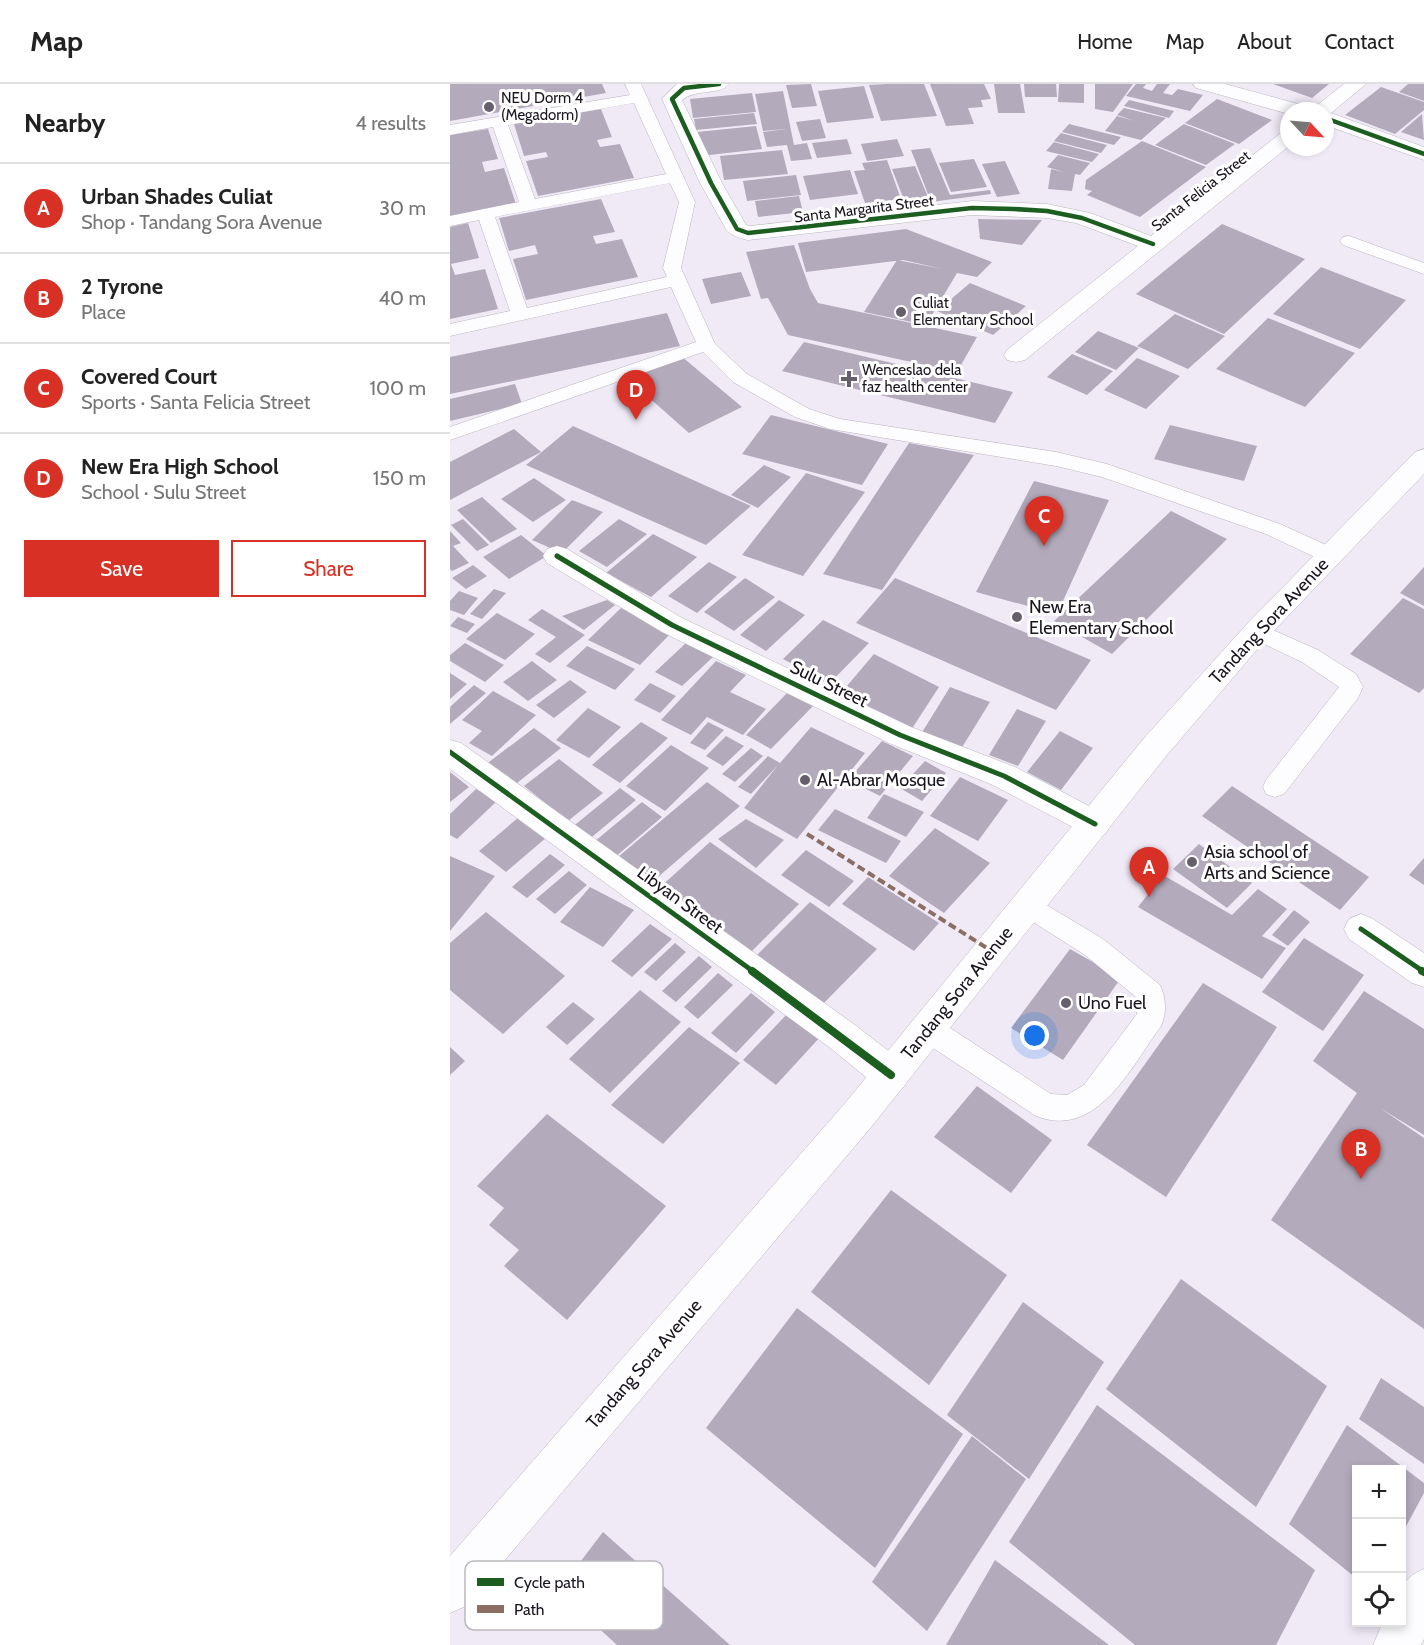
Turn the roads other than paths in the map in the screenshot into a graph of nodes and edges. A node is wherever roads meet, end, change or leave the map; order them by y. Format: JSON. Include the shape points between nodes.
{"nodes":[{"id":1,"x":719,"y":84,"type":"edge"},
{"id":2,"x":1203,"y":84,"type":"edge"},
{"id":3,"x":1356,"y":84,"type":"edge"},
{"id":4,"x":635,"y":91,"type":"edge"},
{"id":5,"x":1333,"y":102,"type":"edge"},
{"id":6,"x":1280,"y":105,"type":"edge"},
{"id":7,"x":1334,"y":121,"type":"edge"},
{"id":8,"x":500,"y":122,"type":"junction"},
{"id":9,"x":450,"y":130,"type":"edge"},
{"id":10,"x":1280,"y":143,"type":"edge"},
{"id":11,"x":1424,"y":154,"type":"edge"},
{"id":12,"x":676,"y":177,"type":"junction"},
{"id":13,"x":529,"y":206,"type":"junction"},
{"id":14,"x":485,"y":214,"type":"junction"},
{"id":15,"x":450,"y":221,"type":"edge"},
{"id":16,"x":1349,"y":241,"type":"dead end"},
{"id":17,"x":1153,"y":244,"type":"junction"},
{"id":18,"x":1424,"y":269,"type":"edge"},
{"id":19,"x":678,"y":280,"type":"junction"},
{"id":20,"x":520,"y":314,"type":"junction"},
{"id":21,"x":450,"y":330,"type":"edge"},
{"id":22,"x":707,"y":345,"type":"junction"},
{"id":23,"x":1016,"y":355,"type":"dead end"},
{"id":24,"x":450,"y":434,"type":"edge"},
{"id":25,"x":1424,"y":458,"type":"edge"},
{"id":26,"x":1329,"y":555,"type":"junction"},
{"id":27,"x":557,"y":556,"type":"dead end"},
{"id":28,"x":1257,"y":631,"type":"junction"},
{"id":29,"x":450,"y":752,"type":"edge"},
{"id":30,"x":1275,"y":787,"type":"dead end"},
{"id":31,"x":1095,"y":824,"type":"junction"},
{"id":32,"x":1028,"y":905,"type":"junction"},
{"id":33,"x":1361,"y":929,"type":"dead end"},
{"id":34,"x":1424,"y":972,"type":"edge"},
{"id":35,"x":928,"y":1029,"type":"junction"},
{"id":36,"x":891,"y":1076,"type":"junction"},
{"id":37,"x":475,"y":1561,"type":"edge"},
{"id":38,"x":465,"y":1573,"type":"edge"},
{"id":39,"x":450,"y":1590,"type":"edge"},
{"id":40,"x":1424,"y":1592,"type":"edge"},
{"id":41,"x":1396,"y":1645,"type":"edge"}],
"edges":[{"from":1,"to":17,"type":"street","name":"Santa Margarita Street","via":[[684,88],[672,99],[687,137],[737,229],[748,233],[972,208],[1014,208],[1082,218]]},
{"from":2,"to":6,"type":"street"},
{"from":3,"to":5,"type":"street"},
{"from":4,"to":8,"type":"lane"},
{"from":4,"to":12,"type":"lane"},
{"from":7,"to":11,"type":"street"},
{"from":8,"to":9,"type":"lane"},
{"from":8,"to":13,"type":"lane"},
{"from":10,"to":17,"type":"street","name":"Santa Felicia Street"},
{"from":12,"to":13,"type":"lane"},
{"from":12,"to":19,"type":"lane","via":[[687,202],[672,268]]},
{"from":13,"to":14,"type":"lane"},
{"from":14,"to":15,"type":"lane"},
{"from":14,"to":20,"type":"lane"},
{"from":16,"to":18,"type":"lane"},
{"from":17,"to":23,"type":"street","name":"Santa Felicia Street"},
{"from":19,"to":20,"type":"lane"},
{"from":19,"to":22,"type":"lane"},
{"from":20,"to":21,"type":"lane"},
{"from":22,"to":24,"type":"lane"},
{"from":22,"to":26,"type":"lane","via":[[741,378],[802,413],[837,425],[1056,459],[1107,471],[1274,529]]},
{"from":25,"to":26,"type":"street","name":"Tandang Sora Avenue"},
{"from":26,"to":28,"type":"street","name":"Tandang Sora Avenue"},
{"from":27,"to":31,"type":"street","name":"Sulu Street","via":[[672,625],[900,735],[1004,776]]},
{"from":28,"to":30,"type":"lane","via":[[1310,656],[1348,680],[1352,687]]},
{"from":28,"to":31,"type":"street","name":"Tandang Sora Avenue","via":[[1156,746]]},
{"from":29,"to":36,"type":"street","name":"Libyan Street","via":[[842,1036]]},
{"from":31,"to":32,"type":"street","name":"Tandang Sora Avenue"},
{"from":32,"to":35,"type":"street","name":"Tandang Sora Avenue"},
{"from":32,"to":35,"type":"lane","via":[[1094,947],[1150,993],[1151,1017],[1095,1094],[1070,1109],[1046,1107]]},
{"from":33,"to":34,"type":"street"},
{"from":35,"to":36,"type":"street","name":"Tandang Sora Avenue"},
{"from":36,"to":37,"type":"street","name":"Tandang Sora Avenue"},
{"from":38,"to":39,"type":"street","name":"Tandang Sora Avenue"},
{"from":40,"to":41,"type":"street"}]}
